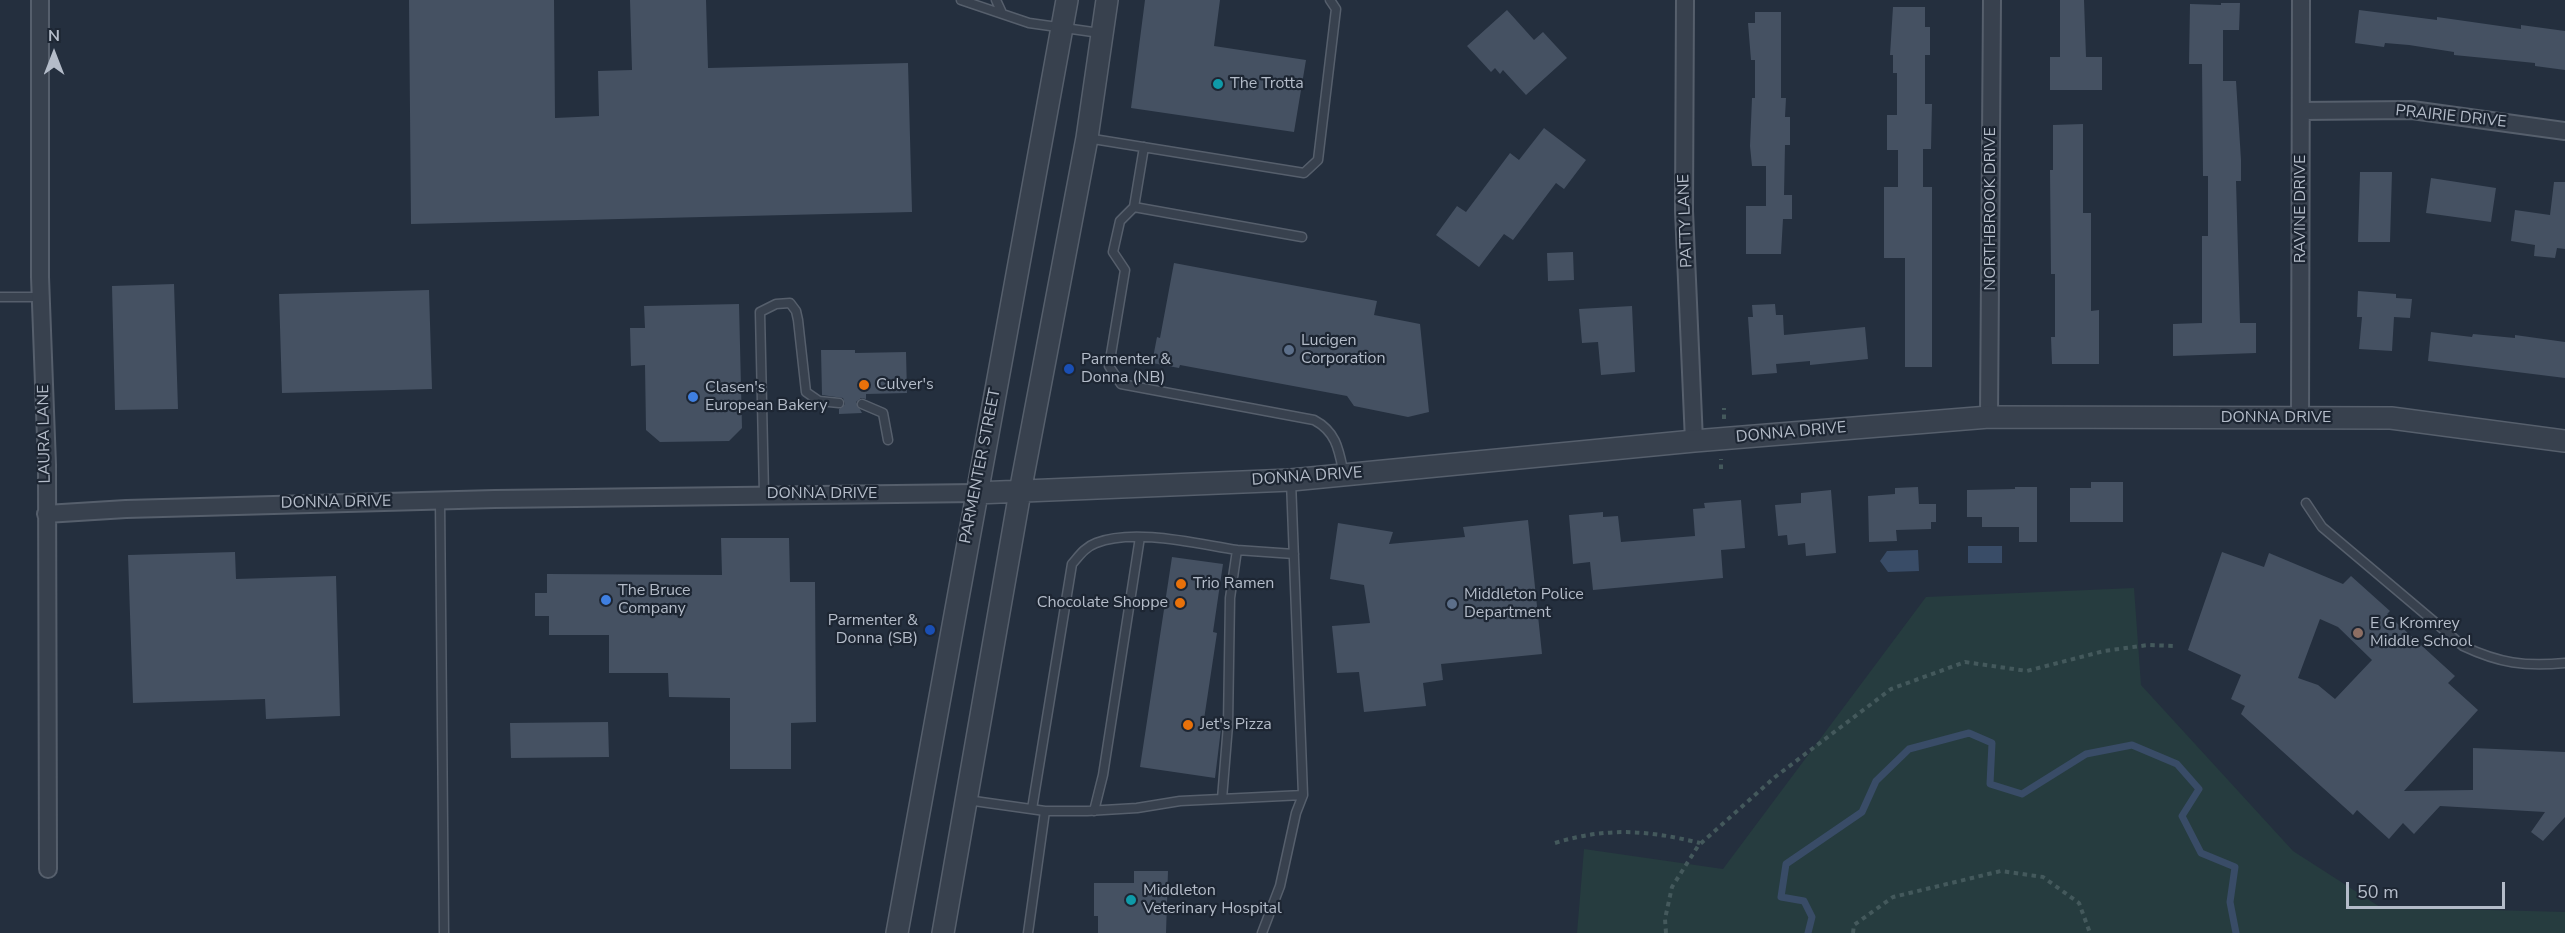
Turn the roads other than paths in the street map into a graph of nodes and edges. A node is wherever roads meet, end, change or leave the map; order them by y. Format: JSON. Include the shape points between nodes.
{"nodes":[{"id":1,"x":40,"y":0,"type":"edge"},
{"id":2,"x":961,"y":0,"type":"edge"},
{"id":3,"x":996,"y":0,"type":"edge"},
{"id":4,"x":1067,"y":0,"type":"edge"},
{"id":5,"x":1107,"y":0,"type":"edge"},
{"id":6,"x":1330,"y":0,"type":"edge"},
{"id":7,"x":1685,"y":0,"type":"edge"},
{"id":8,"x":1992,"y":0,"type":"edge"},
{"id":9,"x":2301,"y":0,"type":"edge"},
{"id":10,"x":1002,"y":13,"type":"junction"},
{"id":11,"x":1062,"y":29,"type":"junction"},
{"id":12,"x":1102,"y":33,"type":"junction"},
{"id":13,"x":2301,"y":111,"type":"junction"},
{"id":14,"x":2565,"y":131,"type":"edge"},
{"id":15,"x":1087,"y":138,"type":"junction"},
{"id":16,"x":1144,"y":147,"type":"junction"},
{"id":17,"x":1134,"y":207,"type":"junction"},
{"id":18,"x":1302,"y":237,"type":"dead end"},
{"id":19,"x":0,"y":297,"type":"edge"},
{"id":20,"x":41,"y":297,"type":"junction"},
{"id":21,"x":839,"y":403,"type":"dead end"},
{"id":22,"x":862,"y":404,"type":"dead end"},
{"id":23,"x":1989,"y":417,"type":"junction"},
{"id":24,"x":2300,"y":419,"type":"junction"},
{"id":25,"x":888,"y":440,"type":"dead end"},
{"id":26,"x":1694,"y":441,"type":"junction"},
{"id":27,"x":2565,"y":441,"type":"edge"},
{"id":28,"x":1344,"y":475,"type":"junction"},
{"id":29,"x":1291,"y":480,"type":"junction"},
{"id":30,"x":1020,"y":492,"type":"junction"},
{"id":31,"x":976,"y":493,"type":"junction"},
{"id":32,"x":764,"y":494,"type":"junction"},
{"id":33,"x":440,"y":501,"type":"junction"},
{"id":34,"x":2306,"y":503,"type":"dead end"},
{"id":35,"x":46,"y":514,"type":"junction"},
{"id":36,"x":1140,"y":537,"type":"junction"},
{"id":37,"x":1237,"y":550,"type":"junction"},
{"id":38,"x":1293,"y":554,"type":"junction"},
{"id":39,"x":2565,"y":663,"type":"edge"},
{"id":40,"x":1303,"y":795,"type":"junction"},
{"id":41,"x":1222,"y":799,"type":"junction"},
{"id":42,"x":967,"y":800,"type":"junction"},
{"id":43,"x":1032,"y":809,"type":"junction"},
{"id":44,"x":1045,"y":811,"type":"junction"},
{"id":45,"x":1094,"y":811,"type":"junction"},
{"id":46,"x":48,"y":869,"type":"dead end"},
{"id":47,"x":444,"y":933,"type":"edge"},
{"id":48,"x":897,"y":933,"type":"edge"},
{"id":49,"x":943,"y":933,"type":"edge"},
{"id":50,"x":1028,"y":933,"type":"edge"},
{"id":51,"x":1262,"y":933,"type":"edge"}],
"edges":[{"from":1,"to":20,"type":"street","name":"LAURA LANE"},
{"from":2,"to":10,"type":"lane"},
{"from":3,"to":10,"type":"lane"},
{"from":4,"to":11,"type":"street","name":"PARMENTER STREET"},
{"from":5,"to":12,"type":"street"},
{"from":6,"to":16,"type":"lane","via":[[1336,9],[1318,160],[1304,173]]},
{"from":7,"to":26,"type":"street","name":"PATTY LANE","via":[[1684,211]]},
{"from":8,"to":23,"type":"street","name":"NORTHBROOK DRIVE"},
{"from":9,"to":13,"type":"street","name":"RAVINE DRIVE"},
{"from":10,"to":11,"type":"lane"},
{"from":11,"to":12,"type":"lane"},
{"from":11,"to":31,"type":"street","name":"PARMENTER STREET"},
{"from":12,"to":15,"type":"street"},
{"from":13,"to":14,"type":"street","name":"PRAIRIE DRIVE","via":[[2412,110]]},
{"from":13,"to":24,"type":"street","name":"RAVINE DRIVE"},
{"from":15,"to":16,"type":"lane"},
{"from":15,"to":30,"type":"street"},
{"from":16,"to":17,"type":"lane"},
{"from":17,"to":18,"type":"lane"},
{"from":17,"to":28,"type":"lane","via":[[1120,221],[1113,252],[1125,270],[1109,366],[1121,384],[1314,420],[1331,432]]},
{"from":19,"to":20,"type":"lane"},
{"from":20,"to":35,"type":"street","name":"LAURA LANE"},
{"from":21,"to":32,"type":"lane","via":[[819,401],[806,392],[798,320],[790,303],[776,304],[760,312]]},
{"from":22,"to":25,"type":"lane","via":[[883,412]]},
{"from":23,"to":24,"type":"street","name":"DONNA DRIVE"},
{"from":23,"to":26,"type":"street","name":"DONNA DRIVE"},
{"from":24,"to":27,"type":"street","name":"DONNA DRIVE","via":[[2391,418]]},
{"from":26,"to":28,"type":"street","name":"DONNA DRIVE"},
{"from":28,"to":29,"type":"street","name":"DONNA DRIVE"},
{"from":29,"to":30,"type":"street","name":"DONNA DRIVE"},
{"from":29,"to":38,"type":"lane"},
{"from":30,"to":31,"type":"street","name":"DONNA DRIVE"},
{"from":30,"to":42,"type":"street"},
{"from":31,"to":32,"type":"street","name":"DONNA DRIVE"},
{"from":31,"to":48,"type":"street","name":"PARMENTER STREET"},
{"from":32,"to":33,"type":"street","name":"DONNA DRIVE"},
{"from":33,"to":35,"type":"street","name":"DONNA DRIVE","via":[[126,508]]},
{"from":33,"to":47,"type":"lane"},
{"from":34,"to":39,"type":"lane","via":[[2322,527],[2463,646],[2488,658],[2530,666]]},
{"from":35,"to":46,"type":"street","name":"LAURA LANE"},
{"from":36,"to":37,"type":"lane"},
{"from":36,"to":43,"type":"lane","via":[[1097,543],[1083,550],[1072,564]]},
{"from":36,"to":45,"type":"lane"},
{"from":37,"to":38,"type":"lane"},
{"from":37,"to":41,"type":"lane","via":[[1230,598],[1228,725]]},
{"from":38,"to":40,"type":"lane"},
{"from":40,"to":41,"type":"lane"},
{"from":40,"to":51,"type":"lane","via":[[1280,886]]},
{"from":41,"to":45,"type":"lane"},
{"from":42,"to":43,"type":"lane"},
{"from":42,"to":49,"type":"street"},
{"from":43,"to":44,"type":"lane"},
{"from":44,"to":45,"type":"lane"},
{"from":44,"to":50,"type":"lane"}]}
